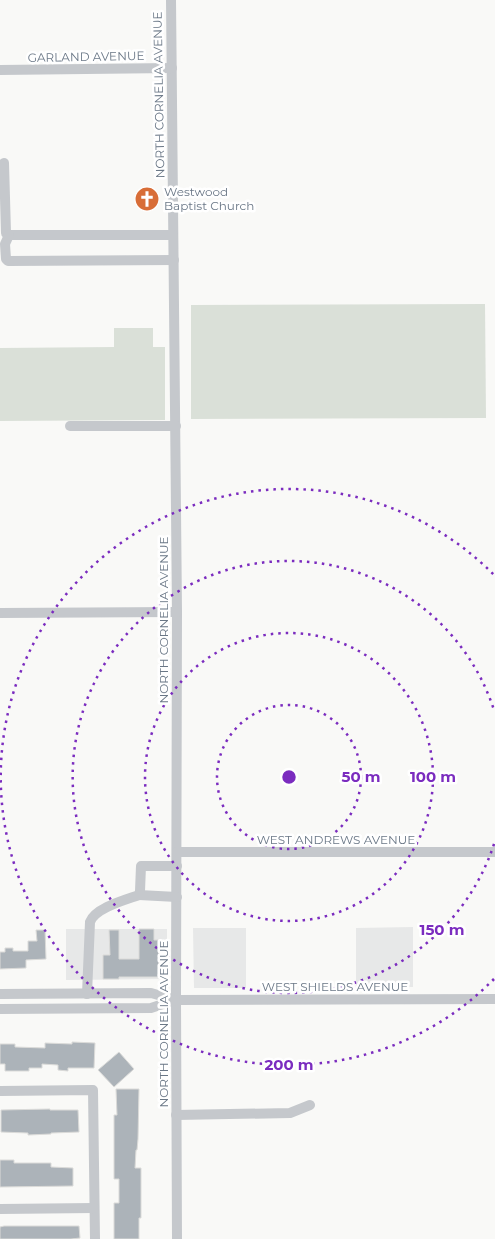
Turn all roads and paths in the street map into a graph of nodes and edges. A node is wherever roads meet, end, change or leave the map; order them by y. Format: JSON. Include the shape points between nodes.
{"nodes":[{"id":1,"x":171,"y":0,"type":"edge"},
{"id":2,"x":172,"y":68,"type":"junction"},
{"id":3,"x":0,"y":70,"type":"edge"},
{"id":4,"x":4,"y":163,"type":"dead end"},
{"id":5,"x":9,"y":235,"type":"junction"},
{"id":6,"x":174,"y":235,"type":"junction"},
{"id":7,"x":174,"y":260,"type":"junction"},
{"id":8,"x":70,"y":426,"type":"dead end"},
{"id":9,"x":176,"y":426,"type":"junction"},
{"id":10,"x":177,"y":612,"type":"junction"},
{"id":11,"x":0,"y":613,"type":"edge"},
{"id":12,"x":177,"y":852,"type":"junction"},
{"id":13,"x":495,"y":852,"type":"edge"},
{"id":14,"x":177,"y":866,"type":"junction"},
{"id":15,"x":139,"y":895,"type":"junction"},
{"id":16,"x":176,"y":897,"type":"junction"},
{"id":17,"x":0,"y":994,"type":"edge"},
{"id":18,"x":88,"y":994,"type":"junction"},
{"id":19,"x":495,"y":998,"type":"edge"},
{"id":20,"x":176,"y":1000,"type":"junction"},
{"id":21,"x":0,"y":1009,"type":"edge"},
{"id":22,"x":0,"y":1091,"type":"edge"},
{"id":23,"x":310,"y":1105,"type":"dead end"},
{"id":24,"x":176,"y":1115,"type":"junction"},
{"id":25,"x":94,"y":1208,"type":"junction"},
{"id":26,"x":0,"y":1209,"type":"edge"},
{"id":27,"x":94,"y":1239,"type":"edge"},
{"id":28,"x":177,"y":1239,"type":"edge"}],
"edges":[{"from":1,"to":2,"type":"street","name":"NORTH CORNELIA AVENUE"},
{"from":2,"to":3,"type":"street","name":"GARLAND AVENUE"},
{"from":2,"to":6,"type":"street","name":"NORTH CORNELIA AVENUE"},
{"from":4,"to":5,"type":"street","via":[[6,233]]},
{"from":5,"to":6,"type":"street"},
{"from":5,"to":7,"type":"street","via":[[5,244],[8,261]]},
{"from":6,"to":7,"type":"street","name":"NORTH CORNELIA AVENUE"},
{"from":7,"to":9,"type":"street","name":"NORTH CORNELIA AVENUE"},
{"from":8,"to":9,"type":"street"},
{"from":9,"to":10,"type":"street","name":"NORTH CORNELIA AVENUE"},
{"from":10,"to":11,"type":"street"},
{"from":10,"to":12,"type":"street","name":"NORTH CORNELIA AVENUE"},
{"from":12,"to":13,"type":"street","name":"WEST ANDREWS AVENUE"},
{"from":12,"to":14,"type":"street","name":"NORTH CORNELIA AVENUE"},
{"from":14,"to":15,"type":"street","via":[[141,866]]},
{"from":14,"to":16,"type":"street","name":"NORTH CORNELIA AVENUE"},
{"from":15,"to":16,"type":"street"},
{"from":15,"to":18,"type":"street","via":[[113,904],[92,917]]},
{"from":16,"to":20,"type":"street","name":"NORTH CORNELIA AVENUE"},
{"from":17,"to":18,"type":"street","name":"WEST SHIELDS AVENUE"},
{"from":18,"to":20,"type":"street","name":"WEST SHIELDS AVENUE","via":[[150,993]]},
{"from":19,"to":20,"type":"street","name":"WEST SHIELDS AVENUE"},
{"from":20,"to":21,"type":"street","name":"WEST SHIELDS AVENUE","via":[[151,1008]]},
{"from":20,"to":24,"type":"street","name":"NORTH CORNELIA AVENUE"},
{"from":22,"to":25,"type":"street","via":[[93,1090]]},
{"from":23,"to":24,"type":"street","via":[[290,1113]]},
{"from":24,"to":28,"type":"street","name":"NORTH CORNELIA AVENUE"},
{"from":25,"to":26,"type":"street"},
{"from":25,"to":27,"type":"street"}]}
